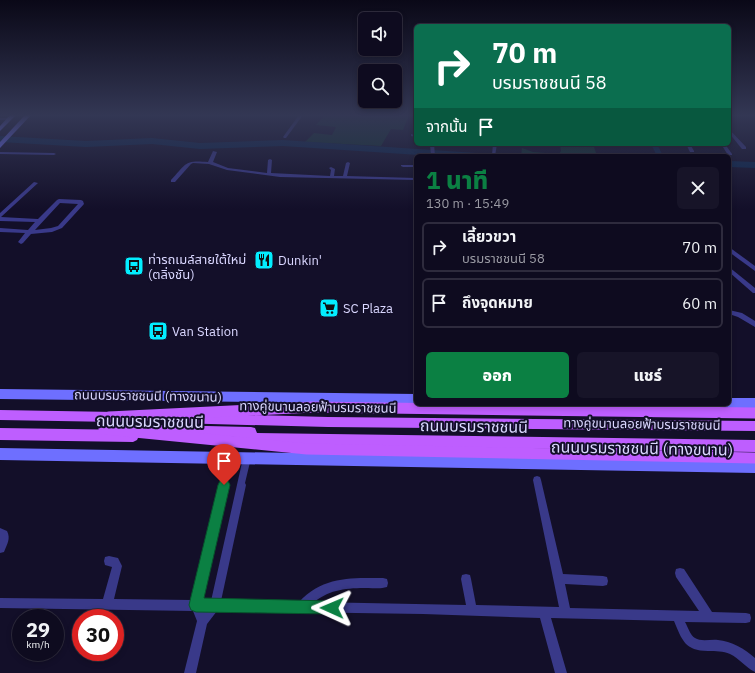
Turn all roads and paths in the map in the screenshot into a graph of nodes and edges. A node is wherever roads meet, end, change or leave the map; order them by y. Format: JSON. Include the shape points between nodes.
{"nodes":[{"id":1,"x":689,"y":146,"type":"edge"},
{"id":2,"x":725,"y":146,"type":"edge"},
{"id":3,"x":692,"y":151,"type":"dead end"},
{"id":4,"x":215,"y":152,"type":"dead end"},
{"id":5,"x":0,"y":153,"type":"edge"},
{"id":6,"x":54,"y":154,"type":"dead end"},
{"id":7,"x":730,"y":154,"type":"dead end"},
{"id":8,"x":270,"y":160,"type":"dead end"},
{"id":9,"x":210,"y":163,"type":"junction"},
{"id":10,"x":348,"y":163,"type":"dead end"},
{"id":11,"x":404,"y":166,"type":"dead end"},
{"id":12,"x":414,"y":166,"type":"edge"},
{"id":13,"x":331,"y":168,"type":"dead end"},
{"id":14,"x":269,"y":174,"type":"junction"},
{"id":15,"x":332,"y":176,"type":"junction"},
{"id":16,"x":345,"y":176,"type":"junction"},
{"id":17,"x":414,"y":179,"type":"edge"},
{"id":18,"x":173,"y":181,"type":"dead end"},
{"id":19,"x":36,"y":183,"type":"dead end"},
{"id":20,"x":0,"y":218,"type":"edge"},
{"id":21,"x":40,"y":221,"type":"junction"},
{"id":22,"x":0,"y":230,"type":"edge"},
{"id":23,"x":30,"y":232,"type":"junction"},
{"id":24,"x":21,"y":242,"type":"dead end"},
{"id":25,"x":731,"y":251,"type":"edge"},
{"id":26,"x":731,"y":270,"type":"edge"},
{"id":27,"x":755,"y":270,"type":"edge"},
{"id":28,"x":755,"y":291,"type":"edge"},
{"id":29,"x":731,"y":313,"type":"edge"},
{"id":30,"x":740,"y":315,"type":"junction"},
{"id":31,"x":731,"y":317,"type":"edge"},
{"id":32,"x":755,"y":324,"type":"edge"},
{"id":33,"x":0,"y":394,"type":"edge"},
{"id":34,"x":414,"y":399,"type":"edge"},
{"id":35,"x":731,"y":403,"type":"edge"},
{"id":36,"x":755,"y":403,"type":"edge"},
{"id":37,"x":0,"y":411,"type":"edge"},
{"id":38,"x":755,"y":413,"type":"edge"},
{"id":39,"x":0,"y":415,"type":"edge"},
{"id":40,"x":109,"y":417,"type":"junction"},
{"id":41,"x":755,"y":421,"type":"edge"},
{"id":42,"x":755,"y":426,"type":"edge"},
{"id":43,"x":0,"y":428,"type":"edge"},
{"id":44,"x":104,"y":429,"type":"junction"},
{"id":45,"x":0,"y":434,"type":"edge"},
{"id":46,"x":755,"y":439,"type":"edge"},
{"id":47,"x":755,"y":446,"type":"edge"},
{"id":48,"x":0,"y":454,"type":"edge"},
{"id":49,"x":230,"y":457,"type":"junction"},
{"id":50,"x":246,"y":458,"type":"junction"},
{"id":51,"x":755,"y":458,"type":"edge"},
{"id":52,"x":755,"y":467,"type":"edge"},
{"id":53,"x":537,"y":480,"type":"dead end"},
{"id":54,"x":0,"y":533,"type":"edge"},
{"id":55,"x":0,"y":548,"type":"edge"},
{"id":56,"x":109,"y":561,"type":"dead end"},
{"id":57,"x":680,"y":573,"type":"dead end"},
{"id":58,"x":560,"y":578,"type":"junction"},
{"id":59,"x":466,"y":579,"type":"dead end"},
{"id":60,"x":603,"y":581,"type":"dead end"},
{"id":61,"x":383,"y":583,"type":"dead end"},
{"id":62,"x":0,"y":603,"type":"edge"},
{"id":63,"x":107,"y":604,"type":"junction"},
{"id":64,"x":196,"y":605,"type":"junction"},
{"id":65,"x":215,"y":605,"type":"junction"},
{"id":66,"x":302,"y":607,"type":"junction"},
{"id":67,"x":472,"y":610,"type":"junction"},
{"id":68,"x":544,"y":612,"type":"junction"},
{"id":69,"x":566,"y":613,"type":"junction"},
{"id":70,"x":677,"y":616,"type":"junction"},
{"id":71,"x":709,"y":617,"type":"junction"},
{"id":72,"x":746,"y":618,"type":"dead end"},
{"id":73,"x":202,"y":621,"type":"junction"},
{"id":74,"x":755,"y":666,"type":"edge"},
{"id":75,"x":190,"y":673,"type":"edge"},
{"id":76,"x":561,"y":673,"type":"edge"}],
"edges":[{"from":1,"to":3,"type":"street"},
{"from":2,"to":7,"type":"street"},
{"from":4,"to":9,"type":"street"},
{"from":5,"to":6,"type":"street"},
{"from":8,"to":14,"type":"street"},
{"from":9,"to":14,"type":"street","via":[[227,169]]},
{"from":9,"to":18,"type":"street","via":[[188,163]]},
{"from":10,"to":16,"type":"street"},
{"from":11,"to":12,"type":"street"},
{"from":13,"to":15,"type":"street"},
{"from":14,"to":15,"type":"street"},
{"from":15,"to":16,"type":"street"},
{"from":16,"to":17,"type":"street"},
{"from":19,"to":20,"type":"street"},
{"from":20,"to":21,"type":"street"},
{"from":21,"to":23,"type":"street"},
{"from":21,"to":23,"type":"street","via":[[59,201],[81,202],[60,227]]},
{"from":22,"to":23,"type":"street"},
{"from":23,"to":24,"type":"street"},
{"from":25,"to":27,"type":"street"},
{"from":26,"to":28,"type":"street"},
{"from":29,"to":30,"type":"street"},
{"from":30,"to":31,"type":"street"},
{"from":30,"to":32,"type":"street"},
{"from":33,"to":34,"type":"main road","name":"ถนนบรมราชชนนี (ทางขนาน)"},
{"from":35,"to":36,"type":"main road"},
{"from":37,"to":41,"type":"main road","name":"ถนนบรมราชชนนี"},
{"from":38,"to":40,"type":"main road","bridge":true,"via":[[313,407]]},
{"from":39,"to":40,"type":"main road","name":"ทางคู่ขนานลอยฟ้าบรมราชชนนี"},
{"from":40,"to":42,"type":"main road","name":"ทางคู่ขนานลอยฟ้าบรมราชชนนี","bridge":true},
{"from":43,"to":44,"type":"main road","name":"ทางคู่ขนานลอยฟ้าบรมราชชนนี"},
{"from":44,"to":46,"type":"main road","name":"ทางคู่ขนานลอยฟ้าบรมราชชนนี","bridge":true},
{"from":44,"to":51,"type":"main road","bridge":true,"via":[[307,450]]},
{"from":45,"to":47,"type":"main road","name":"ถนนบรมราชชนนี"},
{"from":48,"to":49,"type":"main road","name":"ถนนบรมราชชนนี (ทางขนาน)"},
{"from":49,"to":50,"type":"main road","name":"ถนนบรมราชชนนี (ทางขนาน)"},
{"from":49,"to":64,"type":"street"},
{"from":50,"to":52,"type":"main road","name":"ถนนบรมราชชนนี (ทางขนาน)"},
{"from":50,"to":65,"type":"street"},
{"from":53,"to":58,"type":"street"},
{"from":54,"to":55,"type":"street","via":[[4,534],[4,540]]},
{"from":56,"to":63,"type":"street","via":[[117,566]]},
{"from":57,"to":71,"type":"street"},
{"from":58,"to":60,"type":"street"},
{"from":58,"to":69,"type":"street"},
{"from":59,"to":67,"type":"street"},
{"from":61,"to":66,"type":"street","via":[[339,583],[322,589]]},
{"from":62,"to":63,"type":"street"},
{"from":63,"to":64,"type":"street"},
{"from":64,"to":65,"type":"street"},
{"from":64,"to":73,"type":"street"},
{"from":65,"to":66,"type":"street"},
{"from":65,"to":73,"type":"street"},
{"from":66,"to":67,"type":"street"},
{"from":67,"to":68,"type":"street"},
{"from":68,"to":69,"type":"street"},
{"from":68,"to":76,"type":"street"},
{"from":69,"to":70,"type":"street"},
{"from":70,"to":71,"type":"street"},
{"from":70,"to":74,"type":"street","via":[[691,642],[735,650]]},
{"from":71,"to":72,"type":"street"},
{"from":73,"to":75,"type":"street"}]}
